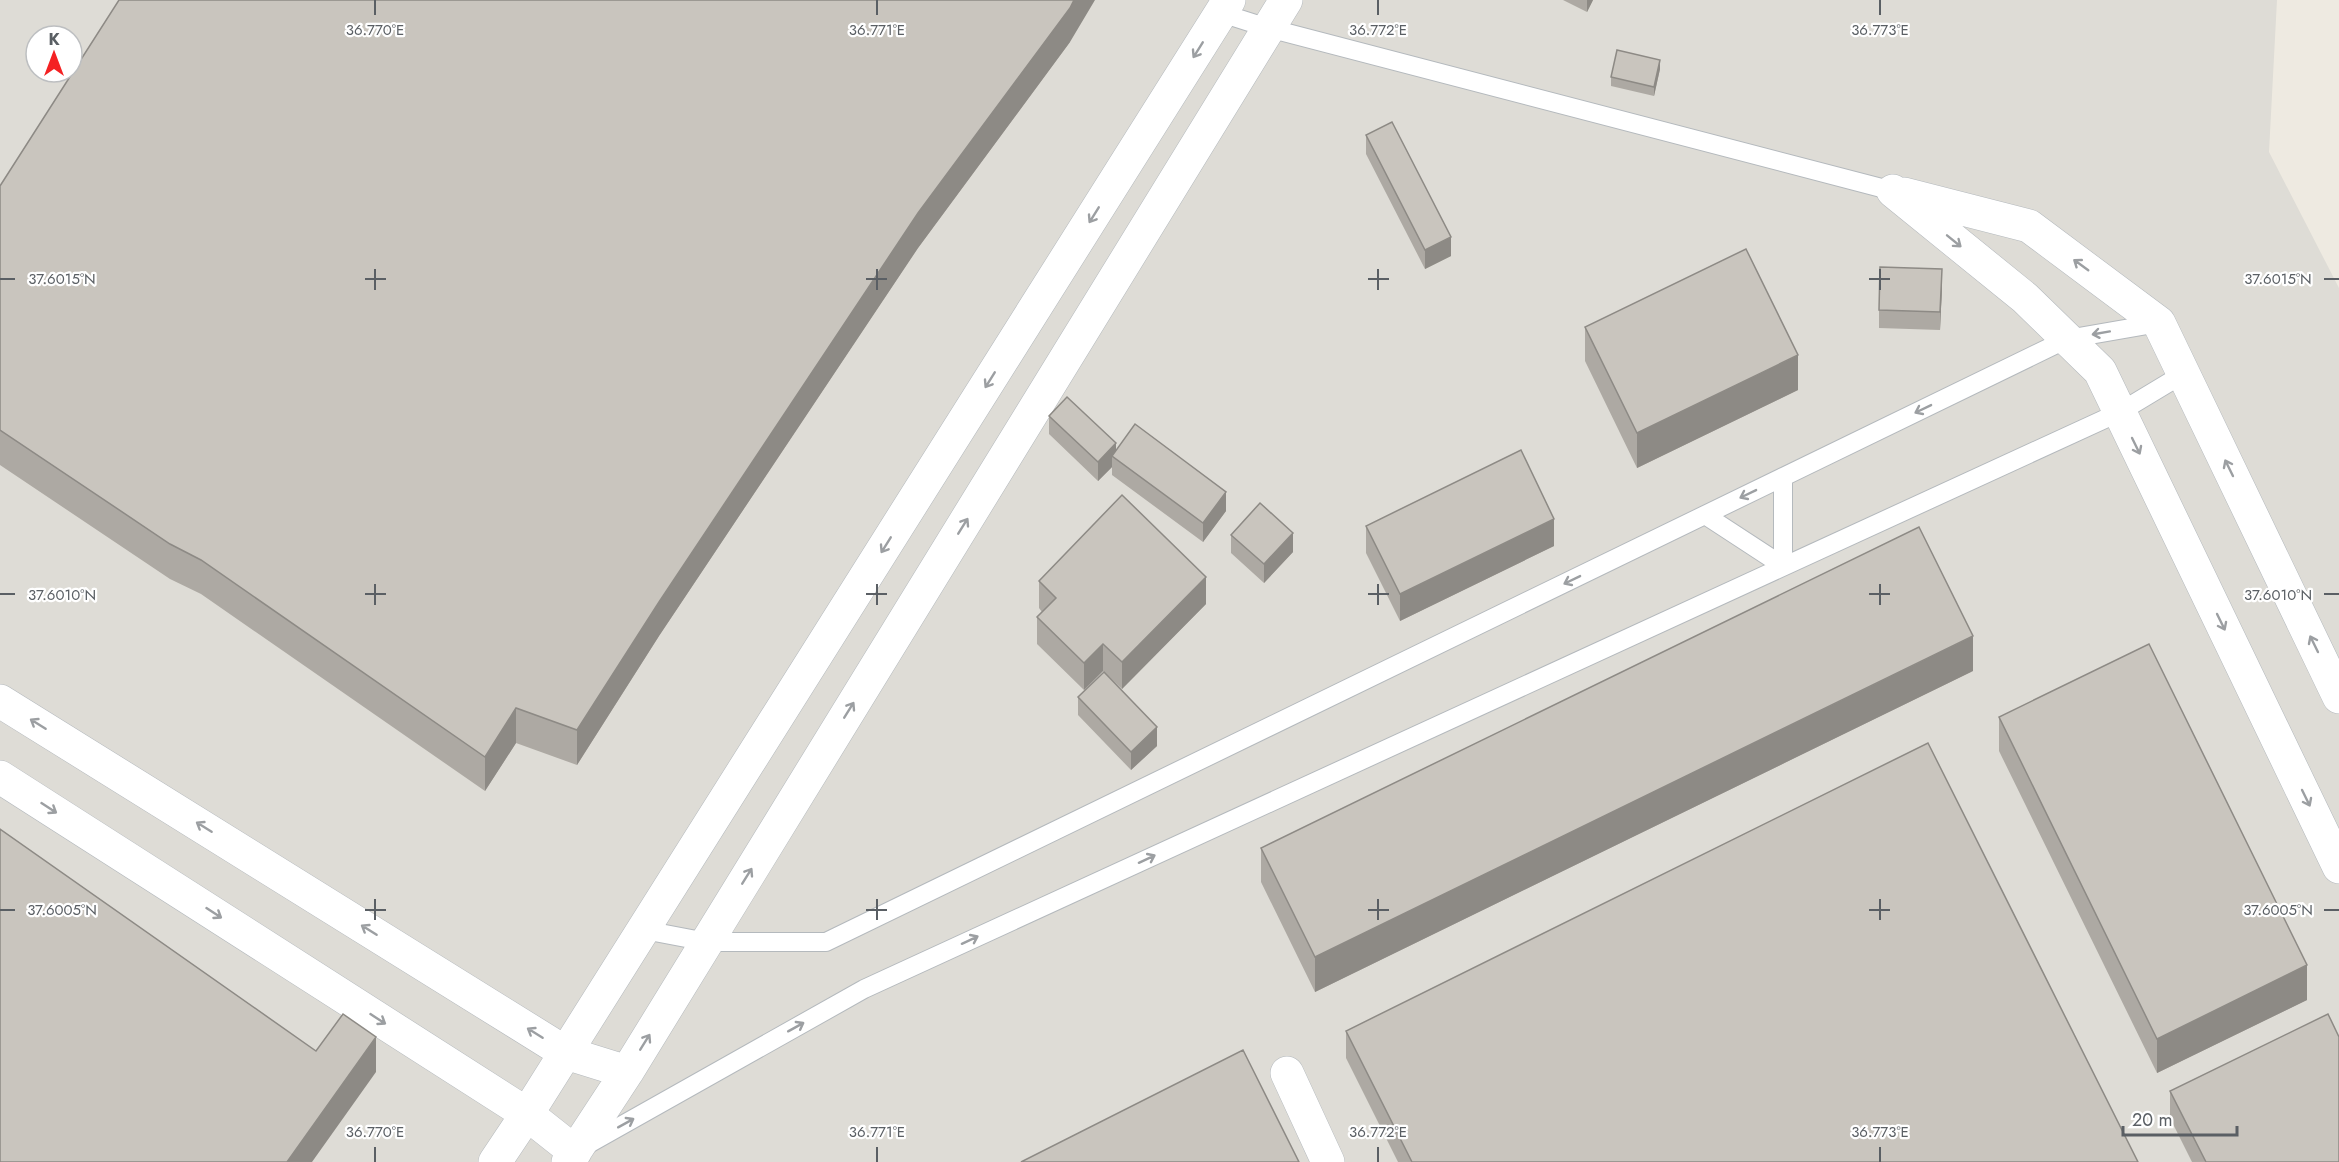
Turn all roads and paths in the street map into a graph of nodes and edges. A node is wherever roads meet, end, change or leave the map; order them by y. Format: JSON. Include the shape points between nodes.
{"nodes":[{"id":1,"x":1286,"y":0,"type":"edge"},
{"id":2,"x":1225,"y":7,"type":"edge"},
{"id":3,"x":1268,"y":28,"type":"junction"},
{"id":4,"x":1893,"y":191,"type":"junction"},
{"id":5,"x":2159,"y":323,"type":"junction"},
{"id":6,"x":2067,"y":339,"type":"junction"},
{"id":7,"x":2184,"y":374,"type":"junction"},
{"id":8,"x":2120,"y":412,"type":"junction"},
{"id":9,"x":1783,"y":477,"type":"junction"},
{"id":10,"x":1705,"y":515,"type":"junction"},
{"id":11,"x":1783,"y":566,"type":"junction"},
{"id":12,"x":2339,"y":697,"type":"edge"},
{"id":13,"x":0,"y":701,"type":"edge"},
{"id":14,"x":0,"y":777,"type":"edge"},
{"id":15,"x":2339,"y":867,"type":"edge"},
{"id":16,"x":644,"y":930,"type":"junction"},
{"id":17,"x":707,"y":942,"type":"junction"},
{"id":18,"x":566,"y":1053,"type":"junction"},
{"id":19,"x":627,"y":1072,"type":"junction"},
{"id":20,"x":1287,"y":1074,"type":"dead end"},
{"id":21,"x":528,"y":1114,"type":"junction"},
{"id":22,"x":572,"y":1157,"type":"edge"},
{"id":23,"x":495,"y":1162,"type":"edge"},
{"id":24,"x":1328,"y":1162,"type":"edge"}],
"edges":[{"from":1,"to":3,"type":"street"},
{"from":2,"to":3,"type":"lane"},
{"from":2,"to":16,"type":"street","one_way":true},
{"from":3,"to":4,"type":"lane"},
{"from":17,"to":3,"type":"street","one_way":true},
{"from":5,"to":4,"type":"street","one_way":true,"via":[[2029,226]]},
{"from":4,"to":6,"type":"street","one_way":true,"via":[[2025,298]]},
{"from":5,"to":6,"type":"lane","one_way":true},
{"from":5,"to":7,"type":"street"},
{"from":6,"to":8,"type":"street","via":[[2100,371]]},
{"from":6,"to":9,"type":"lane","one_way":true},
{"from":7,"to":8,"type":"lane"},
{"from":12,"to":7,"type":"street","one_way":true},
{"from":8,"to":11,"type":"lane"},
{"from":8,"to":15,"type":"street","one_way":true},
{"from":9,"to":10,"type":"lane","one_way":true},
{"from":9,"to":11,"type":"lane"},
{"from":10,"to":11,"type":"lane"},
{"from":10,"to":17,"type":"lane","one_way":true,"via":[[826,942]]},
{"from":22,"to":11,"type":"lane","one_way":true,"via":[[864,989]]},
{"from":18,"to":13,"type":"street","one_way":true},
{"from":14,"to":21,"type":"street","one_way":true},
{"from":16,"to":17,"type":"lane"},
{"from":16,"to":18,"type":"street"},
{"from":19,"to":17,"type":"street","one_way":true},
{"from":18,"to":19,"type":"street"},
{"from":18,"to":21,"type":"street"},
{"from":19,"to":22,"type":"street"},
{"from":20,"to":24,"type":"street"},
{"from":21,"to":22,"type":"street"},
{"from":21,"to":23,"type":"street"}]}
